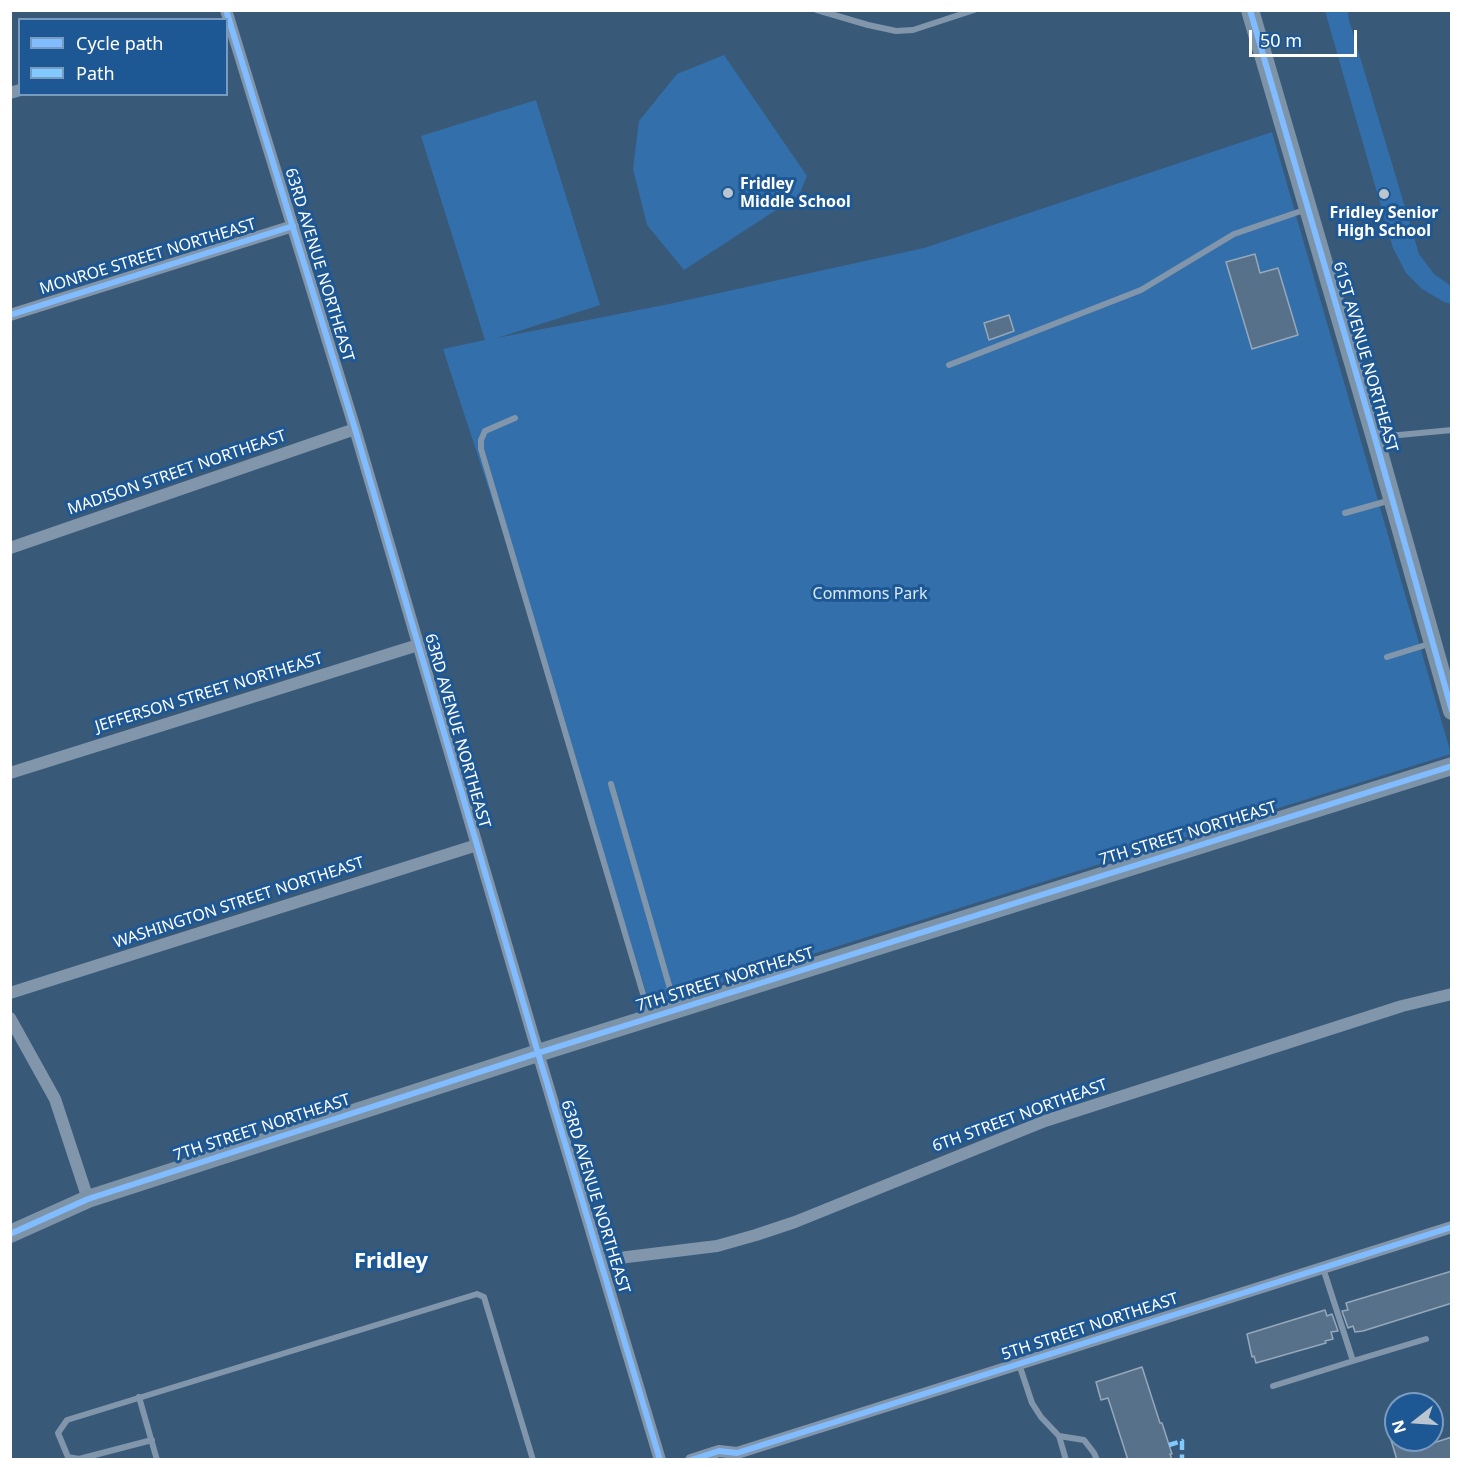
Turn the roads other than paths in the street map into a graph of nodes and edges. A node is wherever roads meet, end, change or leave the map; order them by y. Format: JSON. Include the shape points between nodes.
{"nodes":[{"id":1,"x":817,"y":10,"type":"edge"},
{"id":2,"x":974,"y":10,"type":"edge"},
{"id":3,"x":1250,"y":10,"type":"edge"},
{"id":4,"x":228,"y":24,"type":"edge"},
{"id":5,"x":1308,"y":209,"type":"junction"},
{"id":6,"x":293,"y":226,"type":"junction"},
{"id":7,"x":10,"y":315,"type":"edge"},
{"id":8,"x":949,"y":365,"type":"dead end"},
{"id":9,"x":515,"y":418,"type":"dead end"},
{"id":10,"x":355,"y":429,"type":"junction"},
{"id":11,"x":1452,"y":430,"type":"edge"},
{"id":12,"x":1375,"y":438,"type":"junction"},
{"id":13,"x":1392,"y":499,"type":"junction"},
{"id":14,"x":1345,"y":513,"type":"dead end"},
{"id":15,"x":10,"y":549,"type":"edge"},
{"id":16,"x":1432,"y":643,"type":"junction"},
{"id":17,"x":418,"y":645,"type":"junction"},
{"id":18,"x":1387,"y":657,"type":"dead end"},
{"id":19,"x":1452,"y":711,"type":"edge"},
{"id":20,"x":1452,"y":766,"type":"edge"},
{"id":21,"x":10,"y":773,"type":"edge"},
{"id":22,"x":611,"y":784,"type":"dead end"},
{"id":23,"x":477,"y":845,"type":"junction"},
{"id":24,"x":10,"y":993,"type":"edge"},
{"id":25,"x":1452,"y":994,"type":"edge"},
{"id":26,"x":676,"y":1010,"type":"junction"},
{"id":27,"x":10,"y":1018,"type":"edge"},
{"id":28,"x":650,"y":1018,"type":"junction"},
{"id":29,"x":538,"y":1053,"type":"junction"},
{"id":30,"x":88,"y":1199,"type":"junction"},
{"id":31,"x":1452,"y":1227,"type":"edge"},
{"id":32,"x":10,"y":1234,"type":"edge"},
{"id":33,"x":601,"y":1262,"type":"junction"},
{"id":34,"x":1323,"y":1268,"type":"junction"},
{"id":35,"x":1426,"y":1339,"type":"dead end"},
{"id":36,"x":1353,"y":1361,"type":"junction"},
{"id":37,"x":1019,"y":1364,"type":"junction"},
{"id":38,"x":1273,"y":1386,"type":"dead end"},
{"id":39,"x":139,"y":1397,"type":"junction"},
{"id":40,"x":1059,"y":1436,"type":"junction"},
{"id":41,"x":152,"y":1440,"type":"junction"},
{"id":42,"x":734,"y":1456,"type":"edge"},
{"id":43,"x":157,"y":1460,"type":"edge"},
{"id":44,"x":533,"y":1460,"type":"edge"},
{"id":45,"x":660,"y":1460,"type":"edge"},
{"id":46,"x":691,"y":1460,"type":"edge"},
{"id":47,"x":1066,"y":1460,"type":"edge"},
{"id":48,"x":1097,"y":1460,"type":"edge"}],
"edges":[{"from":1,"to":2,"type":"lane","via":[[896,31],[913,30]]},
{"from":3,"to":5,"type":"street","name":"61ST AVENUE NORTHEAST"},
{"from":4,"to":6,"type":"street","name":"63RD AVENUE NORTHEAST"},
{"from":5,"to":8,"type":"lane","via":[[1234,234],[1131,295]]},
{"from":5,"to":12,"type":"street","name":"61ST AVENUE NORTHEAST"},
{"from":6,"to":7,"type":"street","name":"MONROE STREET NORTHEAST"},
{"from":6,"to":10,"type":"street","name":"63RD AVENUE NORTHEAST"},
{"from":9,"to":28,"type":"lane","via":[[486,431],[481,449]]},
{"from":10,"to":15,"type":"street","name":"MADISON STREET NORTHEAST"},
{"from":10,"to":17,"type":"street","name":"63RD AVENUE NORTHEAST"},
{"from":11,"to":12,"type":"lane"},
{"from":12,"to":13,"type":"street","name":"61ST AVENUE NORTHEAST"},
{"from":13,"to":14,"type":"lane"},
{"from":13,"to":16,"type":"street","name":"61ST AVENUE NORTHEAST"},
{"from":16,"to":18,"type":"lane"},
{"from":16,"to":19,"type":"street","name":"61ST AVENUE NORTHEAST"},
{"from":17,"to":21,"type":"street","name":"JEFFERSON STREET NORTHEAST"},
{"from":17,"to":23,"type":"street","name":"63RD AVENUE NORTHEAST"},
{"from":20,"to":26,"type":"street","name":"7TH STREET NORTHEAST"},
{"from":22,"to":26,"type":"lane"},
{"from":23,"to":24,"type":"street","name":"WASHINGTON STREET NORTHEAST"},
{"from":23,"to":29,"type":"street","name":"63RD AVENUE NORTHEAST"},
{"from":25,"to":33,"type":"street","name":"6TH STREET NORTHEAST","via":[[1044,1121],[756,1235],[717,1246]]},
{"from":26,"to":28,"type":"street","name":"7TH STREET NORTHEAST"},
{"from":27,"to":30,"type":"street","via":[[55,1099]]},
{"from":28,"to":29,"type":"street","name":"7TH STREET NORTHEAST"},
{"from":29,"to":30,"type":"street","name":"7TH STREET NORTHEAST"},
{"from":29,"to":33,"type":"street","name":"63RD AVENUE NORTHEAST"},
{"from":30,"to":32,"type":"street","name":"7TH STREET NORTHEAST"},
{"from":31,"to":34,"type":"street","name":"5TH STREET NORTHEAST"},
{"from":33,"to":45,"type":"street","name":"63RD AVENUE NORTHEAST"},
{"from":34,"to":36,"type":"lane"},
{"from":34,"to":37,"type":"street","name":"5TH STREET NORTHEAST"},
{"from":35,"to":36,"type":"lane"},
{"from":36,"to":38,"type":"lane"},
{"from":37,"to":40,"type":"lane","via":[[1032,1403]]},
{"from":37,"to":42,"type":"street","name":"5TH STREET NORTHEAST"},
{"from":39,"to":41,"type":"lane"},
{"from":39,"to":41,"type":"lane","via":[[67,1420],[58,1433],[68,1457],[79,1459]]},
{"from":39,"to":44,"type":"lane","via":[[477,1294],[484,1297]]},
{"from":40,"to":47,"type":"lane"},
{"from":40,"to":48,"type":"lane","via":[[1084,1440]]},
{"from":41,"to":43,"type":"lane"},
{"from":42,"to":46,"type":"street","name":"5TH STREET NORTHEAST","via":[[719,1451]]}]}
